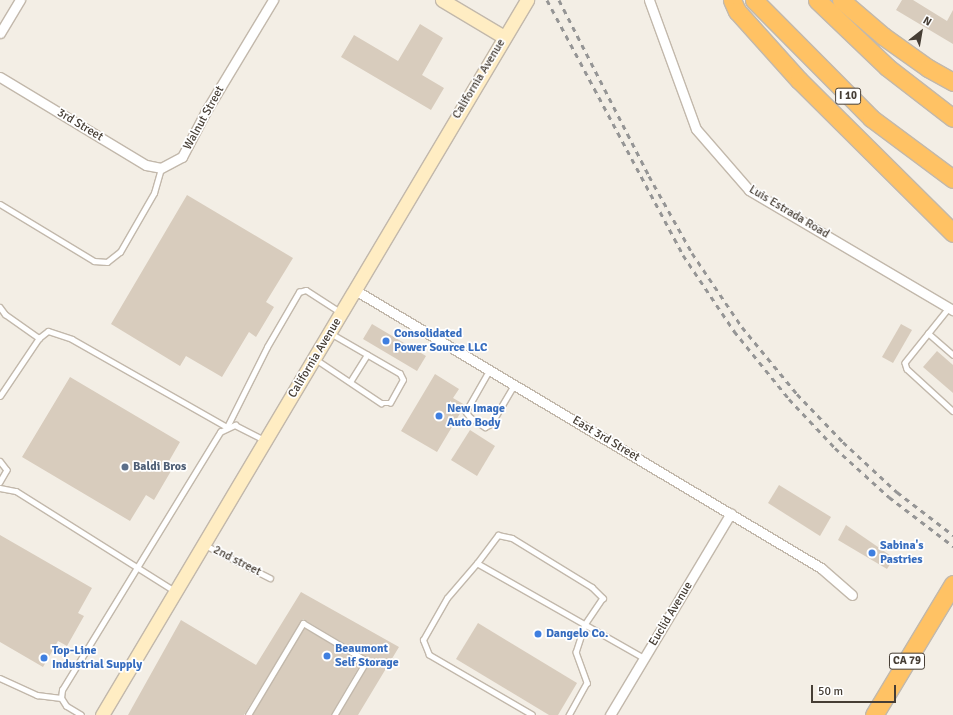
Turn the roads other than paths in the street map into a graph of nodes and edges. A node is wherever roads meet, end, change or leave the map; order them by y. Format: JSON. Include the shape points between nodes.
{"nodes":[{"id":1,"x":20,"y":0,"type":"edge"},
{"id":2,"x":273,"y":0,"type":"edge"},
{"id":3,"x":442,"y":0,"type":"edge"},
{"id":4,"x":527,"y":0,"type":"edge"},
{"id":5,"x":649,"y":0,"type":"edge"},
{"id":6,"x":732,"y":0,"type":"edge"},
{"id":7,"x":754,"y":0,"type":"edge"},
{"id":8,"x":817,"y":0,"type":"edge"},
{"id":9,"x":841,"y":0,"type":"edge"},
{"id":10,"x":0,"y":33,"type":"edge"},
{"id":11,"x":504,"y":37,"type":"junction"},
{"id":12,"x":0,"y":77,"type":"edge"},
{"id":13,"x":953,"y":82,"type":"edge"},
{"id":14,"x":953,"y":118,"type":"edge"},
{"id":15,"x":161,"y":168,"type":"junction"},
{"id":16,"x":953,"y":179,"type":"edge"},
{"id":17,"x":0,"y":204,"type":"edge"},
{"id":18,"x":953,"y":233,"type":"edge"},
{"id":19,"x":355,"y":290,"type":"junction"},
{"id":20,"x":0,"y":307,"type":"edge"},
{"id":21,"x":951,"y":308,"type":"edge"},
{"id":22,"x":341,"y":313,"type":"junction"},
{"id":23,"x":330,"y":333,"type":"junction"},
{"id":24,"x":928,"y":333,"type":"junction"},
{"id":25,"x":39,"y":338,"type":"junction"},
{"id":26,"x":367,"y":355,"type":"junction"},
{"id":27,"x":953,"y":356,"type":"edge"},
{"id":28,"x":314,"y":358,"type":"junction"},
{"id":29,"x":490,"y":370,"type":"junction"},
{"id":30,"x":350,"y":382,"type":"junction"},
{"id":31,"x":514,"y":384,"type":"junction"},
{"id":32,"x":0,"y":396,"type":"edge"},
{"id":33,"x":953,"y":411,"type":"edge"},
{"id":34,"x":227,"y":427,"type":"junction"},
{"id":35,"x":266,"y":440,"type":"junction"},
{"id":36,"x":0,"y":461,"type":"edge"},
{"id":37,"x":0,"y":482,"type":"edge"},
{"id":38,"x":0,"y":488,"type":"edge"},
{"id":39,"x":731,"y":513,"type":"junction"},
{"id":40,"x":204,"y":544,"type":"junction"},
{"id":41,"x":477,"y":563,"type":"junction"},
{"id":42,"x":137,"y":568,"type":"junction"},
{"id":43,"x":270,"y":578,"type":"dead end"},
{"id":44,"x":953,"y":584,"type":"edge"},
{"id":45,"x":175,"y":591,"type":"junction"},
{"id":46,"x":852,"y":595,"type":"dead end"},
{"id":47,"x":585,"y":625,"type":"junction"},
{"id":48,"x":644,"y":658,"type":"junction"},
{"id":49,"x":0,"y":678,"type":"edge"},
{"id":50,"x":61,"y":698,"type":"junction"},
{"id":51,"x":81,"y":715,"type":"edge"},
{"id":52,"x":102,"y":715,"type":"edge"},
{"id":53,"x":248,"y":715,"type":"edge"},
{"id":54,"x":335,"y":715,"type":"edge"},
{"id":55,"x":532,"y":715,"type":"edge"},
{"id":56,"x":569,"y":715,"type":"edge"},
{"id":57,"x":610,"y":715,"type":"edge"},
{"id":58,"x":874,"y":715,"type":"edge"}],
"edges":[{"from":1,"to":10,"type":"street"},
{"from":2,"to":15,"type":"street","name":"Walnut Street","via":[[206,111],[182,157]]},
{"from":3,"to":11,"type":"street"},
{"from":4,"to":11,"type":"street","name":"California Avenue"},
{"from":5,"to":21,"type":"street","name":"Luis Estrada Road","via":[[696,129],[749,190]]},
{"from":6,"to":18,"type":"highway","via":[[737,11],[799,80]]},
{"from":7,"to":16,"type":"highway","number":"I 10","via":[[871,118]]},
{"from":8,"to":14,"type":"highway","via":[[888,67]]},
{"from":9,"to":13,"type":"highway","via":[[883,36],[928,68]]},
{"from":11,"to":19,"type":"street","name":"California Avenue"},
{"from":12,"to":15,"type":"street","name":"3rd Street","via":[[146,165]]},
{"from":15,"to":17,"type":"lane","via":[[154,193],[120,252],[114,259],[102,263],[94,261]]},
{"from":19,"to":22,"type":"street","name":"California Avenue"},
{"from":19,"to":29,"type":"street","name":"East 3rd Street"},
{"from":20,"to":25,"type":"lane","via":[[5,314]]},
{"from":21,"to":24,"type":"lane"},
{"from":22,"to":23,"type":"street","name":"California Avenue"},
{"from":22,"to":34,"type":"lane","via":[[306,290],[299,292],[267,347]]},
{"from":23,"to":26,"type":"lane"},
{"from":23,"to":28,"type":"street","name":"California Avenue"},
{"from":24,"to":27,"type":"lane"},
{"from":24,"to":33,"type":"lane","via":[[905,363],[907,369]]},
{"from":25,"to":32,"type":"lane"},
{"from":25,"to":34,"type":"lane","via":[[48,331],[72,339]]},
{"from":26,"to":30,"type":"lane"},
{"from":26,"to":30,"type":"lane","via":[[402,377],[390,403],[381,403]]},
{"from":28,"to":30,"type":"lane"},
{"from":28,"to":35,"type":"street","name":"California Avenue"},
{"from":29,"to":31,"type":"street","name":"East 3rd Street"},
{"from":29,"to":31,"type":"lane","via":[[466,412],[485,427],[491,424]]},
{"from":31,"to":39,"type":"street","name":"East 3rd Street"},
{"from":34,"to":35,"type":"lane","via":[[243,427]]},
{"from":34,"to":42,"type":"lane","via":[[220,432]]},
{"from":35,"to":40,"type":"street","name":"California Avenue"},
{"from":36,"to":37,"type":"lane","via":[[6,467]]},
{"from":38,"to":42,"type":"lane","via":[[16,491]]},
{"from":39,"to":46,"type":"street","name":"East 3rd Street","via":[[821,568]]},
{"from":39,"to":48,"type":"street","name":"Euclid Avenue"},
{"from":40,"to":43,"type":"lane","name":"2nd street"},
{"from":40,"to":45,"type":"street","name":"California Avenue"},
{"from":41,"to":47,"type":"lane"},
{"from":41,"to":47,"type":"lane","via":[[498,535],[512,538],[592,587],[603,598]]},
{"from":41,"to":55,"type":"lane","via":[[447,598],[423,640],[429,655]]},
{"from":42,"to":45,"type":"lane"},
{"from":42,"to":50,"type":"lane","via":[[62,690]]},
{"from":44,"to":58,"type":"highway","number":"CA 79"},
{"from":45,"to":52,"type":"street","name":"California Avenue"},
{"from":47,"to":48,"type":"lane"},
{"from":47,"to":56,"type":"lane","via":[[576,652],[587,683]]},
{"from":48,"to":57,"type":"street","name":"Euclid Avenue"},
{"from":49,"to":50,"type":"lane","via":[[37,695]]},
{"from":50,"to":51,"type":"lane","via":[[66,706]]},
{"from":53,"to":54,"type":"lane","via":[[303,623],[368,661]]}]}
